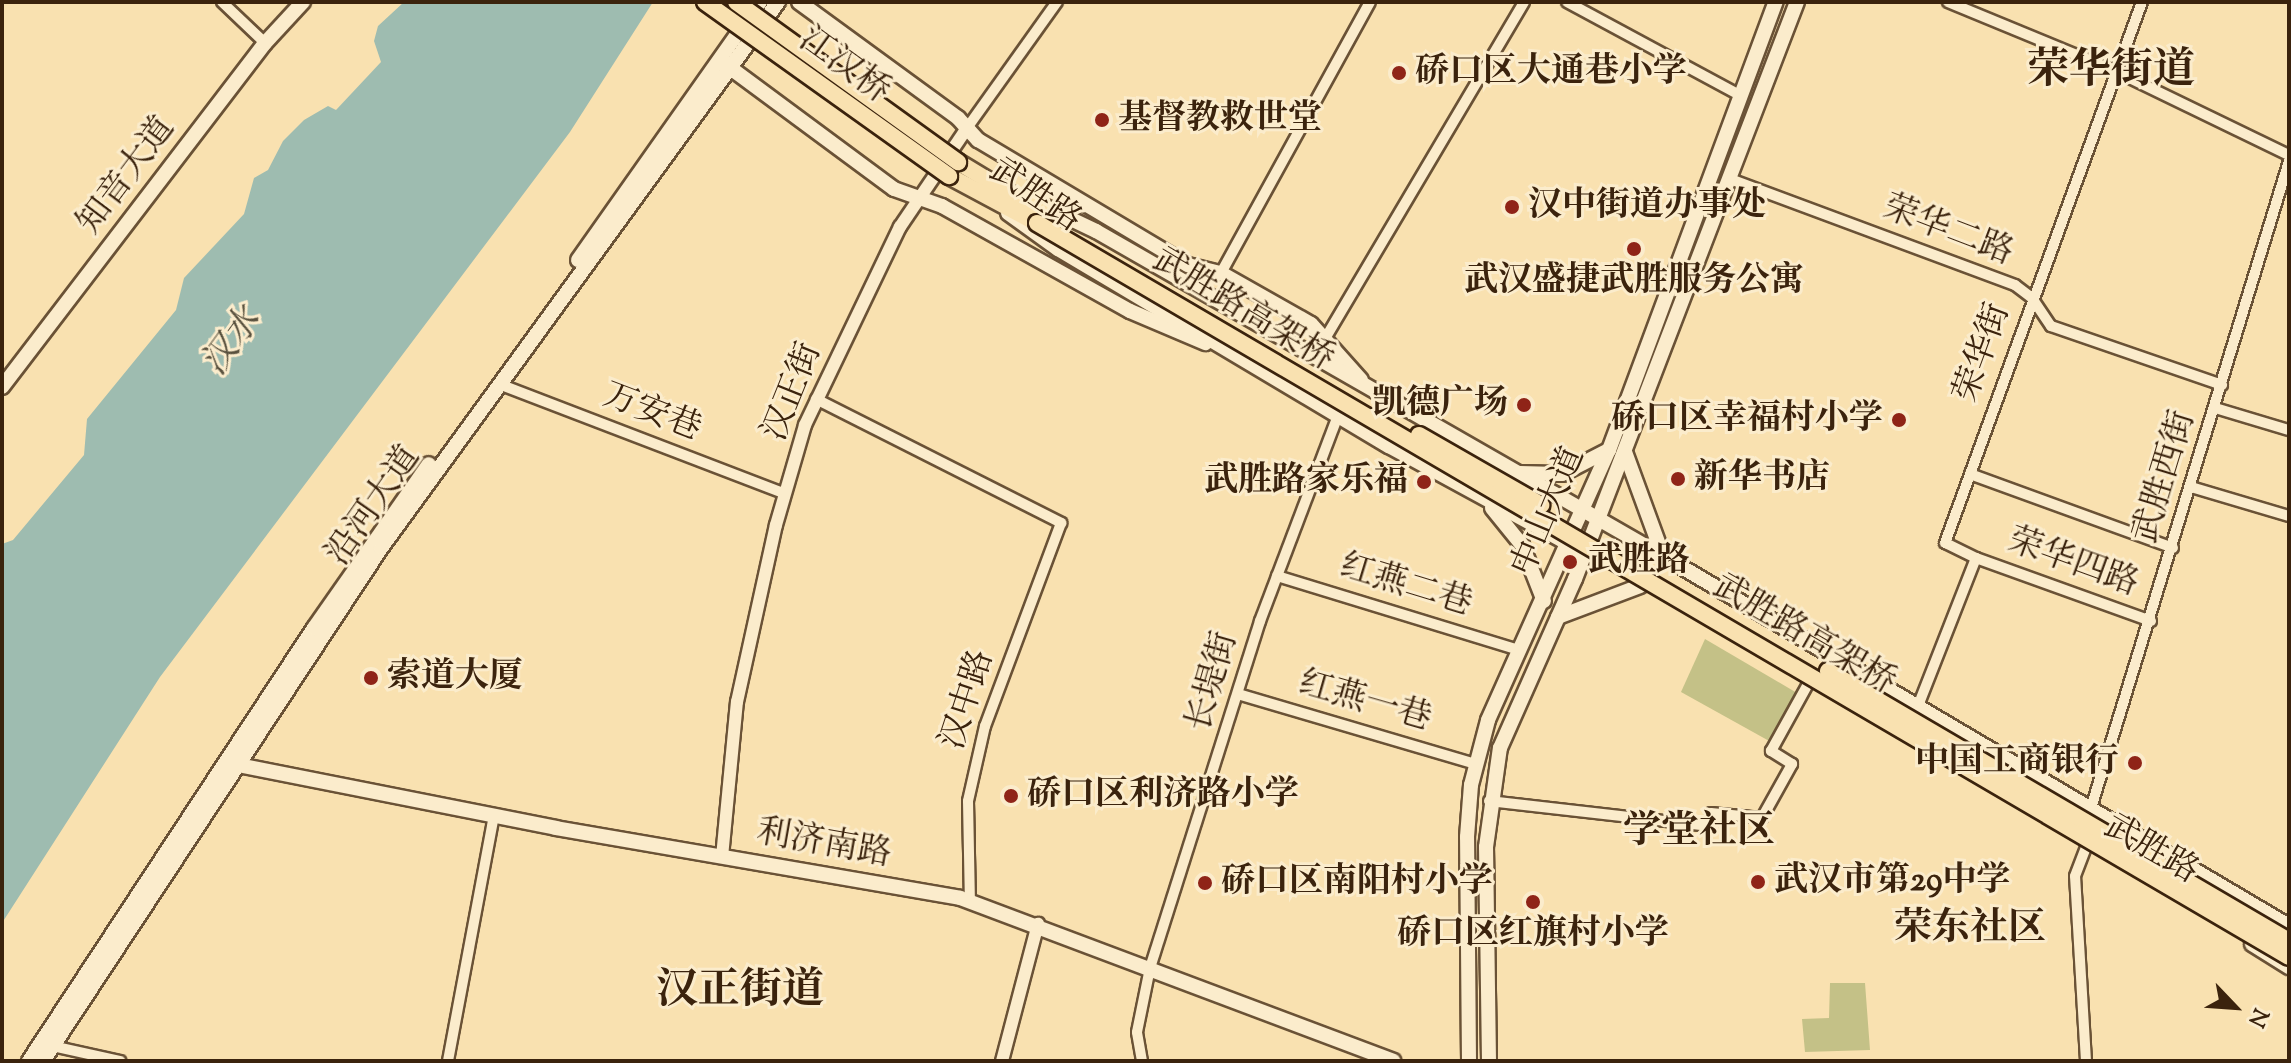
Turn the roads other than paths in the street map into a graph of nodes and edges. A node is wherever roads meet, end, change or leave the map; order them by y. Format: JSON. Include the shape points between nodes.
{"nodes":[{"id":1,"x":222,"y":2,"type":"edge"},
{"id":2,"x":303,"y":2,"type":"edge"},
{"id":3,"x":705,"y":2,"type":"edge"},
{"id":4,"x":736,"y":2,"type":"edge"},
{"id":5,"x":760,"y":2,"type":"edge"},
{"id":6,"x":778,"y":2,"type":"edge"},
{"id":7,"x":799,"y":2,"type":"edge"},
{"id":8,"x":1057,"y":2,"type":"edge"},
{"id":9,"x":1370,"y":2,"type":"edge"},
{"id":10,"x":1524,"y":2,"type":"edge"},
{"id":11,"x":1567,"y":2,"type":"edge"},
{"id":12,"x":1776,"y":2,"type":"edge"},
{"id":13,"x":1797,"y":2,"type":"edge"},
{"id":14,"x":1948,"y":2,"type":"edge"},
{"id":15,"x":2142,"y":2,"type":"edge"},
{"id":16,"x":265,"y":43,"type":"junction"},
{"id":17,"x":723,"y":62,"type":"junction"},
{"id":18,"x":2115,"y":71,"type":"junction"},
{"id":19,"x":1740,"y":95,"type":"junction"},
{"id":20,"x":967,"y":128,"type":"junction"},
{"id":21,"x":2289,"y":155,"type":"edge"},
{"id":22,"x":2289,"y":161,"type":"edge"},
{"id":23,"x":953,"y":169,"type":"junction"},
{"id":24,"x":1730,"y":179,"type":"junction"},
{"id":25,"x":993,"y":192,"type":"junction"},
{"id":26,"x":919,"y":198,"type":"junction"},
{"id":27,"x":1039,"y":218,"type":"junction"},
{"id":28,"x":1145,"y":259,"type":"junction"},
{"id":29,"x":1188,"y":265,"type":"junction"},
{"id":30,"x":1221,"y":273,"type":"junction"},
{"id":31,"x":2032,"y":298,"type":"junction"},
{"id":32,"x":1326,"y":337,"type":"junction"},
{"id":33,"x":1221,"y":347,"type":"junction"},
{"id":34,"x":499,"y":384,"type":"junction"},
{"id":35,"x":2222,"y":385,"type":"junction"},
{"id":36,"x":2,"y":387,"type":"edge"},
{"id":37,"x":1376,"y":393,"type":"junction"},
{"id":38,"x":816,"y":399,"type":"junction"},
{"id":39,"x":2215,"y":408,"type":"junction"},
{"id":40,"x":1338,"y":416,"type":"junction"},
{"id":41,"x":2289,"y":430,"type":"edge"},
{"id":42,"x":1609,"y":450,"type":"junction"},
{"id":43,"x":1625,"y":452,"type":"junction"},
{"id":44,"x":1512,"y":471,"type":"junction"},
{"id":45,"x":1970,"y":474,"type":"junction"},
{"id":46,"x":2191,"y":487,"type":"junction"},
{"id":47,"x":785,"y":494,"type":"junction"},
{"id":48,"x":1482,"y":500,"type":"junction"},
{"id":49,"x":1582,"y":513,"type":"junction"},
{"id":50,"x":2289,"y":516,"type":"edge"},
{"id":51,"x":1597,"y":521,"type":"junction"},
{"id":52,"x":1568,"y":544,"type":"junction"},
{"id":53,"x":2173,"y":548,"type":"junction"},
{"id":54,"x":1585,"y":553,"type":"junction"},
{"id":55,"x":1663,"y":556,"type":"junction"},
{"id":56,"x":1976,"y":558,"type":"junction"},
{"id":57,"x":1277,"y":576,"type":"junction"},
{"id":58,"x":1640,"y":586,"type":"junction"},
{"id":59,"x":1544,"y":601,"type":"junction"},
{"id":60,"x":1558,"y":617,"type":"junction"},
{"id":61,"x":2151,"y":621,"type":"junction"},
{"id":62,"x":1519,"y":650,"type":"junction"},
{"id":63,"x":1808,"y":684,"type":"junction"},
{"id":64,"x":1238,"y":694,"type":"junction"},
{"id":65,"x":1918,"y":706,"type":"junction"},
{"id":66,"x":230,"y":764,"type":"junction"},
{"id":67,"x":1476,"y":764,"type":"junction"},
{"id":68,"x":1489,"y":801,"type":"junction"},
{"id":69,"x":2091,"y":808,"type":"junction"},
{"id":70,"x":494,"y":816,"type":"junction"},
{"id":71,"x":2086,"y":847,"type":"junction"},
{"id":72,"x":722,"y":857,"type":"junction"},
{"id":73,"x":970,"y":901,"type":"junction"},
{"id":74,"x":1038,"y":924,"type":"junction"},
{"id":75,"x":2289,"y":926,"type":"edge"},
{"id":76,"x":2289,"y":941,"type":"edge"},
{"id":77,"x":2289,"y":957,"type":"edge"},
{"id":78,"x":2289,"y":967,"type":"edge"},
{"id":79,"x":1150,"y":968,"type":"junction"},
{"id":80,"x":52,"y":1046,"type":"junction"},
{"id":81,"x":29,"y":1061,"type":"edge"},
{"id":82,"x":43,"y":1061,"type":"edge"},
{"id":83,"x":120,"y":1061,"type":"edge"},
{"id":84,"x":448,"y":1061,"type":"edge"},
{"id":85,"x":1002,"y":1061,"type":"edge"},
{"id":86,"x":1142,"y":1061,"type":"edge"},
{"id":87,"x":1393,"y":1061,"type":"edge"},
{"id":88,"x":1469,"y":1061,"type":"edge"},
{"id":89,"x":1489,"y":1061,"type":"edge"},
{"id":90,"x":2086,"y":1061,"type":"edge"}],
"edges":[{"from":1,"to":16,"type":"street"},
{"from":2,"to":16,"type":"main road","name":"知音大道"},
{"from":3,"to":23,"type":"main road","name":"江汉桥","bridge":true},
{"from":4,"to":23,"type":"main road","name":"江汉桥","bridge":true},
{"from":5,"to":17,"type":"main road","name":"沿河大道"},
{"from":6,"to":17,"type":"main road","name":"沿河大道"},
{"from":7,"to":20,"type":"main road"},
{"from":8,"to":20,"type":"street","name":"汉正街"},
{"from":9,"to":30,"type":"street"},
{"from":10,"to":32,"type":"street"},
{"from":11,"to":19,"type":"street"},
{"from":12,"to":19,"type":"main road","name":"中山大道"},
{"from":13,"to":24,"type":"main road","name":"中山大道"},
{"from":14,"to":18,"type":"street"},
{"from":15,"to":18,"type":"street","name":"荣华街"},
{"from":16,"to":36,"type":"main road","name":"知音大道"},
{"from":17,"to":26,"type":"main road","via":[[894,189]]},
{"from":17,"to":34,"type":"main road","name":"沿河大道"},
{"from":17,"to":66,"type":"main road","name":"沿河大道","via":[[378,535]]},
{"from":18,"to":21,"type":"street"},
{"from":18,"to":31,"type":"street","name":"荣华街"},
{"from":19,"to":42,"type":"main road","name":"中山大道"},
{"from":20,"to":26,"type":"street","name":"汉正街"},
{"from":20,"to":29,"type":"main road"},
{"from":22,"to":35,"type":"street","name":"武胜西街"},
{"from":23,"to":25,"type":"main road","name":"武胜路"},
{"from":24,"to":31,"type":"street","name":"荣华二路","via":[[2015,285]]},
{"from":24,"to":43,"type":"main road","name":"中山大道"},
{"from":25,"to":27,"type":"main road"},
{"from":25,"to":28,"type":"main road","name":"武胜路"},
{"from":25,"to":33,"type":"main road","name":"武胜路","via":[[1058,249]]},
{"from":26,"to":33,"type":"main road","via":[[1143,318]]},
{"from":26,"to":38,"type":"street","name":"汉正街"},
{"from":27,"to":76,"type":"main road","name":"武胜路高架桥","bridge":true},
{"from":27,"to":77,"type":"main road","name":"武胜路高架桥","bridge":true},
{"from":28,"to":29,"type":"main road"},
{"from":28,"to":37,"type":"main road","name":"武胜路"},
{"from":29,"to":30,"type":"main road"},
{"from":30,"to":32,"type":"main road"},
{"from":31,"to":35,"type":"street","name":"荣华二路","via":[[2051,326]]},
{"from":31,"to":45,"type":"street","name":"荣华街"},
{"from":32,"to":37,"type":"main road"},
{"from":33,"to":40,"type":"main road","name":"武胜路"},
{"from":34,"to":47,"type":"street","name":"万安巷"},
{"from":34,"to":66,"type":"main road","name":"沿河大道"},
{"from":35,"to":39,"type":"street","name":"武胜西街"},
{"from":37,"to":44,"type":"main road","name":"武胜路"},
{"from":38,"to":47,"type":"street","name":"汉正街"},
{"from":38,"to":73,"type":"street","name":"汉中路","via":[[1061,523],[985,726],[968,801]]},
{"from":39,"to":41,"type":"street"},
{"from":39,"to":46,"type":"street","name":"武胜西街"},
{"from":40,"to":48,"type":"main road","name":"武胜路"},
{"from":40,"to":57,"type":"street","name":"长堤街"},
{"from":42,"to":44,"type":"main road","via":[[1562,474]]},
{"from":42,"to":49,"type":"main road","name":"中山大道"},
{"from":43,"to":51,"type":"main road","name":"中山大道"},
{"from":43,"to":55,"type":"main road"},
{"from":44,"to":49,"type":"main road","name":"武胜路"},
{"from":45,"to":53,"type":"street"},
{"from":45,"to":56,"type":"street","name":"荣华街","via":[[1945,543]]},
{"from":46,"to":50,"type":"street"},
{"from":46,"to":53,"type":"street","name":"武胜西街"},
{"from":47,"to":72,"type":"street","name":"汉正街","via":[[737,702]]},
{"from":48,"to":52,"type":"main road","name":"武胜路"},
{"from":48,"to":59,"type":"main road","via":[[1511,527]]},
{"from":49,"to":51,"type":"main road","name":"武胜路"},
{"from":49,"to":52,"type":"main road","name":"中山大道"},
{"from":51,"to":54,"type":"main road","name":"中山大道"},
{"from":51,"to":55,"type":"main road","name":"武胜路"},
{"from":52,"to":54,"type":"main road","name":"武胜路"},
{"from":52,"to":59,"type":"main road","name":"中山大道"},
{"from":53,"to":61,"type":"street","name":"武胜西街"},
{"from":54,"to":58,"type":"main road","name":"武胜路"},
{"from":54,"to":60,"type":"main road","name":"中山大道"},
{"from":55,"to":65,"type":"main road","name":"武胜路"},
{"from":56,"to":61,"type":"street","name":"荣华四路"},
{"from":56,"to":65,"type":"street"},
{"from":57,"to":62,"type":"street","name":"红燕二巷"},
{"from":57,"to":64,"type":"street","name":"长堤街"},
{"from":58,"to":60,"type":"main road"},
{"from":58,"to":63,"type":"main road","name":"武胜路"},
{"from":59,"to":62,"type":"main road","name":"中山大道"},
{"from":60,"to":68,"type":"main road","name":"中山大道","via":[[1500,748]]},
{"from":61,"to":69,"type":"street","name":"武胜西街"},
{"from":62,"to":67,"type":"main road","name":"中山大道","via":[[1488,720]]},
{"from":63,"to":68,"type":"street","via":[[1771,751],[1792,764],[1762,818],[1711,813],[1708,826]]},
{"from":63,"to":71,"type":"main road","name":"武胜路"},
{"from":64,"to":67,"type":"street","name":"红燕一巷"},
{"from":64,"to":79,"type":"street","name":"长堤街"},
{"from":65,"to":69,"type":"main road","name":"武胜路"},
{"from":66,"to":70,"type":"main road","name":"利济南路"},
{"from":66,"to":80,"type":"main road","name":"沿河大道"},
{"from":66,"to":81,"type":"main road","name":"沿河大道"},
{"from":67,"to":88,"type":"main road","name":"中山大道","via":[[1467,837]]},
{"from":68,"to":89,"type":"main road","name":"中山大道"},
{"from":69,"to":75,"type":"main road","name":"武胜路"},
{"from":70,"to":72,"type":"main road","name":"利济南路"},
{"from":70,"to":84,"type":"street"},
{"from":71,"to":78,"type":"main road","name":"武胜路"},
{"from":71,"to":90,"type":"street","via":[[2075,876]]},
{"from":72,"to":73,"type":"main road","name":"利济南路"},
{"from":73,"to":74,"type":"main road","name":"利济南路"},
{"from":74,"to":79,"type":"main road","name":"利济南路"},
{"from":74,"to":85,"type":"street"},
{"from":79,"to":86,"type":"street","name":"长堤街","via":[[1137,1032]]},
{"from":79,"to":87,"type":"main road","name":"利济南路"},
{"from":80,"to":82,"type":"main road","name":"沿河大道"},
{"from":80,"to":83,"type":"street"}]}
